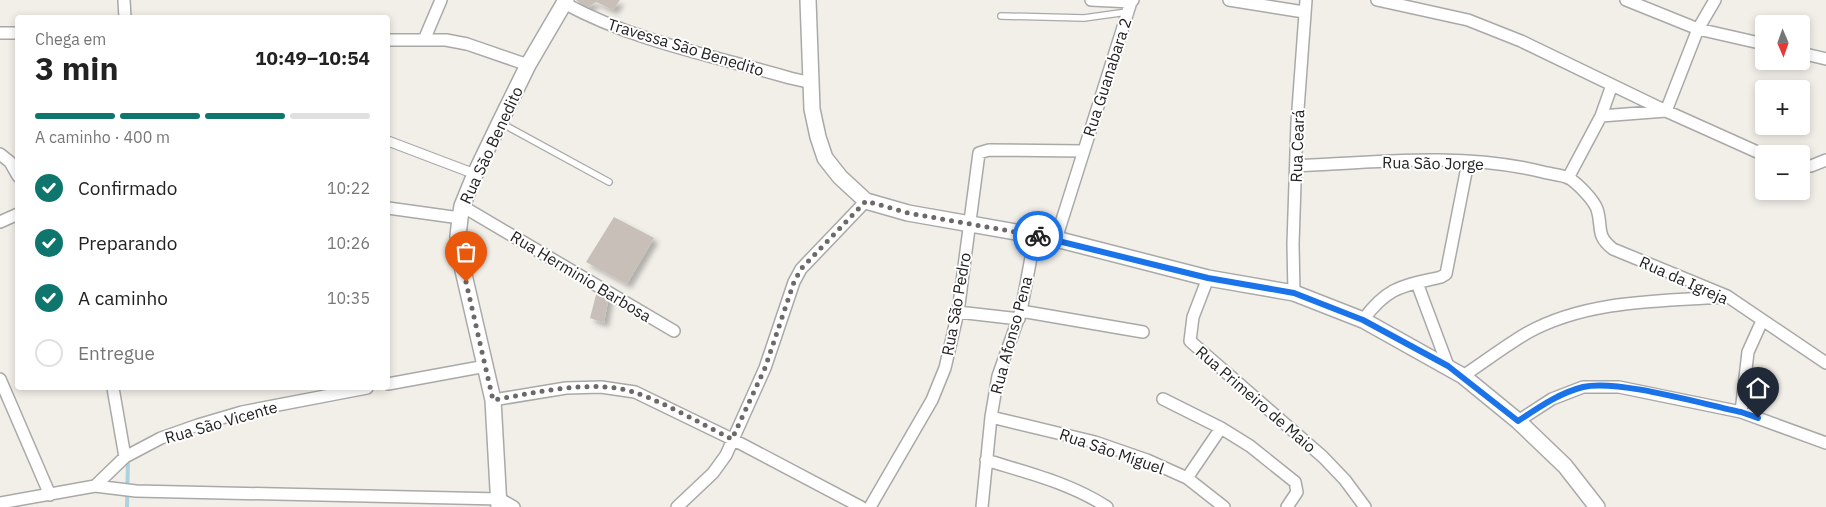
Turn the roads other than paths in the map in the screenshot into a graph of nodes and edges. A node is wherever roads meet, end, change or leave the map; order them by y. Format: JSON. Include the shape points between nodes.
{"nodes":[{"id":1,"x":124,"y":0,"type":"edge"},
{"id":2,"x":808,"y":0,"type":"edge"},
{"id":3,"x":1092,"y":0,"type":"edge"},
{"id":4,"x":1228,"y":0,"type":"edge"},
{"id":5,"x":1306,"y":0,"type":"edge"},
{"id":6,"x":1377,"y":0,"type":"edge"},
{"id":7,"x":1627,"y":0,"type":"edge"},
{"id":8,"x":1715,"y":0,"type":"edge"},
{"id":9,"x":565,"y":2,"type":"edge"},
{"id":10,"x":436,"y":3,"type":"edge"},
{"id":11,"x":1127,"y":3,"type":"edge"},
{"id":12,"x":1304,"y":12,"type":"junction"},
{"id":13,"x":125,"y":15,"type":"edge"},
{"id":14,"x":1001,"y":16,"type":"dead end"},
{"id":15,"x":1698,"y":29,"type":"junction"},
{"id":16,"x":0,"y":33,"type":"edge"},
{"id":17,"x":15,"y":33,"type":"edge"},
{"id":18,"x":390,"y":40,"type":"edge"},
{"id":19,"x":424,"y":40,"type":"junction"},
{"id":20,"x":1755,"y":42,"type":"edge"},
{"id":21,"x":1810,"y":55,"type":"edge"},
{"id":22,"x":1826,"y":59,"type":"edge"},
{"id":23,"x":528,"y":65,"type":"junction"},
{"id":24,"x":812,"y":83,"type":"junction"},
{"id":25,"x":1612,"y":85,"type":"junction"},
{"id":26,"x":1666,"y":112,"type":"junction"},
{"id":27,"x":1601,"y":116,"type":"junction"},
{"id":28,"x":500,"y":122,"type":"junction"},
{"id":29,"x":390,"y":142,"type":"edge"},
{"id":30,"x":1083,"y":151,"type":"junction"},
{"id":31,"x":1755,"y":151,"type":"edge"},
{"id":32,"x":0,"y":154,"type":"edge"},
{"id":33,"x":1826,"y":160,"type":"edge"},
{"id":34,"x":1468,"y":162,"type":"junction"},
{"id":35,"x":1296,"y":166,"type":"junction"},
{"id":36,"x":1810,"y":166,"type":"edge"},
{"id":37,"x":15,"y":171,"type":"edge"},
{"id":38,"x":475,"y":174,"type":"junction"},
{"id":39,"x":1568,"y":178,"type":"junction"},
{"id":40,"x":609,"y":182,"type":"dead end"},
{"id":41,"x":866,"y":201,"type":"junction"},
{"id":42,"x":390,"y":208,"type":"edge"},
{"id":43,"x":461,"y":212,"type":"junction"},
{"id":44,"x":15,"y":215,"type":"edge"},
{"id":45,"x":0,"y":222,"type":"edge"},
{"id":46,"x":969,"y":223,"type":"junction"},
{"id":47,"x":1056,"y":239,"type":"junction"},
{"id":48,"x":1032,"y":252,"type":"dead end"},
{"id":49,"x":1208,"y":278,"type":"junction"},
{"id":50,"x":1418,"y":283,"type":"junction"},
{"id":51,"x":1294,"y":293,"type":"junction"},
{"id":52,"x":1727,"y":296,"type":"junction"},
{"id":53,"x":958,"y":312,"type":"junction"},
{"id":54,"x":1020,"y":315,"type":"junction"},
{"id":55,"x":1363,"y":320,"type":"junction"},
{"id":56,"x":1762,"y":321,"type":"junction"},
{"id":57,"x":674,"y":331,"type":"dead end"},
{"id":58,"x":1143,"y":332,"type":"dead end"},
{"id":59,"x":1826,"y":362,"type":"edge"},
{"id":60,"x":486,"y":366,"type":"junction"},
{"id":61,"x":1448,"y":366,"type":"junction"},
{"id":62,"x":1463,"y":376,"type":"junction"},
{"id":63,"x":0,"y":379,"type":"edge"},
{"id":64,"x":390,"y":384,"type":"edge"},
{"id":65,"x":113,"y":390,"type":"edge"},
{"id":66,"x":357,"y":390,"type":"edge"},
{"id":67,"x":493,"y":400,"type":"junction"},
{"id":68,"x":1163,"y":400,"type":"dead end"},
{"id":69,"x":1741,"y":412,"type":"junction"},
{"id":70,"x":991,"y":417,"type":"junction"},
{"id":71,"x":1518,"y":421,"type":"junction"},
{"id":72,"x":1222,"y":428,"type":"junction"},
{"id":73,"x":732,"y":439,"type":"junction"},
{"id":74,"x":1826,"y":443,"type":"edge"},
{"id":75,"x":128,"y":456,"type":"junction"},
{"id":76,"x":986,"y":460,"type":"junction"},
{"id":77,"x":1187,"y":478,"type":"junction"},
{"id":78,"x":95,"y":486,"type":"junction"},
{"id":79,"x":50,"y":495,"type":"junction"},
{"id":80,"x":499,"y":503,"type":"edge"},
{"id":81,"x":3,"y":504,"type":"edge"},
{"id":82,"x":514,"y":507,"type":"edge"},
{"id":83,"x":677,"y":507,"type":"edge"},
{"id":84,"x":861,"y":507,"type":"edge"},
{"id":85,"x":870,"y":507,"type":"edge"},
{"id":86,"x":982,"y":507,"type":"edge"},
{"id":87,"x":1107,"y":507,"type":"edge"},
{"id":88,"x":1224,"y":507,"type":"edge"},
{"id":89,"x":1287,"y":507,"type":"edge"},
{"id":90,"x":1365,"y":507,"type":"edge"},
{"id":91,"x":1598,"y":507,"type":"edge"}],
"edges":[{"from":1,"to":13,"type":"street"},
{"from":2,"to":24,"type":"street"},
{"from":3,"to":11,"type":"street"},
{"from":4,"to":12,"type":"street"},
{"from":5,"to":12,"type":"street","name":"Rua Ceará"},
{"from":6,"to":25,"type":"street","via":[[1468,20],[1521,41]]},
{"from":7,"to":15,"type":"street"},
{"from":8,"to":15,"type":"street"},
{"from":9,"to":23,"type":"street","name":"Rua São Benedito"},
{"from":9,"to":24,"type":"street","name":"Travessa São Benedito","via":[[590,18],[631,33]]},
{"from":10,"to":19,"type":"street"},
{"from":11,"to":14,"type":"lane","via":[[1084,18]]},
{"from":11,"to":30,"type":"street","name":"Rua Guanabara 2"},
{"from":12,"to":35,"type":"street","name":"Rua Ceará"},
{"from":15,"to":20,"type":"street"},
{"from":15,"to":26,"type":"street"},
{"from":16,"to":17,"type":"street"},
{"from":18,"to":19,"type":"street"},
{"from":19,"to":23,"type":"street","via":[[468,44]]},
{"from":21,"to":22,"type":"street"},
{"from":23,"to":28,"type":"street","name":"Rua São Benedito"},
{"from":24,"to":41,"type":"street","via":[[812,109],[825,158]]},
{"from":25,"to":26,"type":"street"},
{"from":25,"to":27,"type":"street"},
{"from":26,"to":27,"type":"street"},
{"from":26,"to":31,"type":"street"},
{"from":27,"to":39,"type":"street"},
{"from":28,"to":38,"type":"street","name":"Rua São Benedito"},
{"from":28,"to":40,"type":"lane"},
{"from":29,"to":38,"type":"street"},
{"from":30,"to":46,"type":"street","name":"Rua São Pedro","via":[[982,150],[978,156]]},
{"from":30,"to":47,"type":"street","name":"Rua Guanabara 2"},
{"from":32,"to":37,"type":"street"},
{"from":33,"to":36,"type":"street"},
{"from":34,"to":35,"type":"street","name":"Rua São Jorge","via":[[1413,160]]},
{"from":34,"to":39,"type":"street","name":"Rua São Jorge","via":[[1522,167]]},
{"from":34,"to":50,"type":"street","via":[[1449,269],[1441,277]]},
{"from":35,"to":51,"type":"street","name":"Rua Ceará"},
{"from":38,"to":43,"type":"street","name":"Rua São Benedito"},
{"from":39,"to":52,"type":"street","name":"Rua da Igreja","via":[[1590,199],[1596,209],[1601,237],[1609,246]]},
{"from":41,"to":46,"type":"street","via":[[908,213]]},
{"from":41,"to":73,"type":"street","via":[[801,269],[765,368]]},
{"from":42,"to":43,"type":"street","name":"Rua Herminio Barbosa"},
{"from":43,"to":57,"type":"street","name":"Rua Herminio Barbosa"},
{"from":43,"to":60,"type":"street","name":"Rua São Benedito","via":[[458,236],[462,266]]},
{"from":44,"to":45,"type":"street"},
{"from":46,"to":47,"type":"street"},
{"from":46,"to":53,"type":"street","name":"Rua São Pedro"},
{"from":47,"to":49,"type":"street"},
{"from":48,"to":54,"type":"street","name":"Rua Afonso Pena"},
{"from":49,"to":51,"type":"street"},
{"from":49,"to":90,"type":"street","name":"Rua Primeiro de Maio","via":[[1193,317],[1190,341],[1323,457]]},
{"from":50,"to":55,"type":"street","via":[[1384,295]]},
{"from":50,"to":61,"type":"street"},
{"from":51,"to":55,"type":"street"},
{"from":52,"to":56,"type":"street","name":"Rua da Igreja"},
{"from":52,"to":62,"type":"street","via":[[1623,304],[1572,314],[1528,333]]},
{"from":53,"to":54,"type":"street"},
{"from":53,"to":85,"type":"street","name":"Rua São Pedro","via":[[945,368],[932,400]]},
{"from":54,"to":58,"type":"street"},
{"from":54,"to":70,"type":"street","name":"Rua Afonso Pena","via":[[998,376]]},
{"from":55,"to":61,"type":"street"},
{"from":56,"to":59,"type":"street","name":"Rua da Igreja"},
{"from":56,"to":69,"type":"street","via":[[1748,352]]},
{"from":60,"to":64,"type":"street"},
{"from":60,"to":67,"type":"street","name":"Rua São Benedito"},
{"from":61,"to":62,"type":"street"},
{"from":62,"to":71,"type":"street"},
{"from":63,"to":79,"type":"street"},
{"from":65,"to":75,"type":"street"},
{"from":66,"to":75,"type":"street","name":"Rua São Vicente","via":[[242,412],[161,438]]},
{"from":67,"to":73,"type":"street","via":[[566,388],[601,387],[635,392]]},
{"from":67,"to":80,"type":"street","name":"Rua São Benedito"},
{"from":68,"to":72,"type":"street"},
{"from":69,"to":71,"type":"street","via":[[1619,387],[1583,387],[1552,399]]},
{"from":69,"to":74,"type":"street"},
{"from":70,"to":76,"type":"street","name":"Rua Afonso Pena"},
{"from":70,"to":77,"type":"street","name":"Rua São Miguel","via":[[1095,442]]},
{"from":71,"to":91,"type":"street","via":[[1565,466]]},
{"from":72,"to":77,"type":"street"},
{"from":72,"to":89,"type":"street","via":[[1296,482],[1297,492]]},
{"from":73,"to":83,"type":"street","via":[[726,455],[713,473]]},
{"from":73,"to":84,"type":"street"},
{"from":75,"to":78,"type":"street","name":"Rua São Vicente"},
{"from":76,"to":86,"type":"street","name":"Rua Afonso Pena"},
{"from":76,"to":87,"type":"street","via":[[1056,481],[1088,494]]},
{"from":77,"to":88,"type":"street","name":"Rua São Miguel"},
{"from":78,"to":79,"type":"street"},
{"from":78,"to":80,"type":"street","via":[[134,491]]},
{"from":79,"to":81,"type":"street"},
{"from":80,"to":82,"type":"street"}]}
